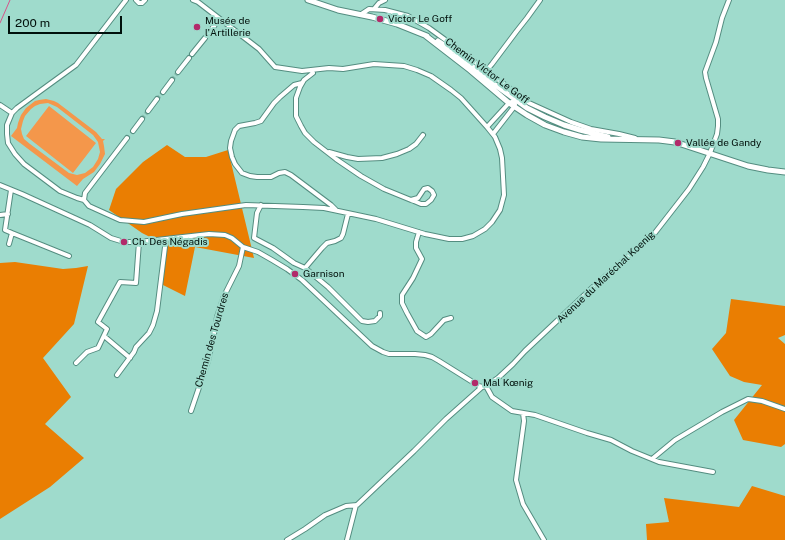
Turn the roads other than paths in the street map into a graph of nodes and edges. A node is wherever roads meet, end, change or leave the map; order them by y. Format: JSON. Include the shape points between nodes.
{"nodes":[{"id":1,"x":126,"y":0,"type":"edge"},
{"id":2,"x":136,"y":0,"type":"edge"},
{"id":3,"x":145,"y":0,"type":"edge"},
{"id":4,"x":308,"y":0,"type":"edge"},
{"id":5,"x":385,"y":0,"type":"edge"},
{"id":6,"x":729,"y":0,"type":"edge"},
{"id":7,"x":196,"y":1,"type":"edge"},
{"id":8,"x":538,"y":1,"type":"edge"},
{"id":9,"x":374,"y":9,"type":"junction"},
{"id":10,"x":360,"y":14,"type":"junction"},
{"id":11,"x":219,"y":19,"type":"junction"},
{"id":12,"x":209,"y":33,"type":"dead end"},
{"id":13,"x":426,"y":36,"type":"junction"},
{"id":14,"x":205,"y":38,"type":"dead end"},
{"id":15,"x":192,"y":54,"type":"dead end"},
{"id":16,"x":189,"y":58,"type":"dead end"},
{"id":17,"x":311,"y":70,"type":"junction"},
{"id":18,"x":486,"y":71,"type":"junction"},
{"id":19,"x":178,"y":72,"type":"tunnel mouth"},
{"id":20,"x":172,"y":80,"type":"tunnel mouth"},
{"id":21,"x":302,"y":83,"type":"junction"},
{"id":22,"x":163,"y":92,"type":"tunnel mouth"},
{"id":23,"x":157,"y":99,"type":"tunnel mouth"},
{"id":24,"x":516,"y":100,"type":"junction"},
{"id":25,"x":509,"y":103,"type":"junction"},
{"id":26,"x":0,"y":104,"type":"edge"},
{"id":27,"x":514,"y":107,"type":"junction"},
{"id":28,"x":148,"y":111,"type":"tunnel mouth"},
{"id":29,"x":12,"y":113,"type":"junction"},
{"id":30,"x":142,"y":119,"type":"tunnel mouth"},
{"id":31,"x":487,"y":127,"type":"junction"},
{"id":32,"x":133,"y":131,"type":"dead end"},
{"id":33,"x":493,"y":134,"type":"junction"},
{"id":34,"x":423,"y":135,"type":"dead end"},
{"id":35,"x":127,"y":138,"type":"dead end"},
{"id":36,"x":618,"y":139,"type":"junction"},
{"id":37,"x":641,"y":140,"type":"junction"},
{"id":38,"x":323,"y":149,"type":"junction"},
{"id":39,"x":710,"y":154,"type":"junction"},
{"id":40,"x":785,"y":172,"type":"edge"},
{"id":41,"x":0,"y":185,"type":"edge"},
{"id":42,"x":11,"y":190,"type":"junction"},
{"id":43,"x":84,"y":200,"type":"junction"},
{"id":44,"x":411,"y":200,"type":"junction"},
{"id":45,"x":261,"y":205,"type":"junction"},
{"id":46,"x":336,"y":211,"type":"junction"},
{"id":47,"x":8,"y":214,"type":"junction"},
{"id":48,"x":348,"y":214,"type":"junction"},
{"id":49,"x":0,"y":215,"type":"edge"},
{"id":50,"x":419,"y":232,"type":"junction"},
{"id":51,"x":12,"y":233,"type":"junction"},
{"id":52,"x":166,"y":239,"type":"junction"},
{"id":53,"x":139,"y":242,"type":"junction"},
{"id":54,"x":9,"y":244,"type":"dead end"},
{"id":55,"x":244,"y":247,"type":"junction"},
{"id":56,"x":69,"y":256,"type":"dead end"},
{"id":57,"x":305,"y":268,"type":"junction"},
{"id":58,"x":380,"y":312,"type":"dead end"},
{"id":59,"x":451,"y":318,"type":"dead end"},
{"id":60,"x":104,"y":336,"type":"junction"},
{"id":61,"x":130,"y":358,"type":"junction"},
{"id":62,"x":76,"y":363,"type":"dead end"},
{"id":63,"x":117,"y":375,"type":"dead end"},
{"id":64,"x":484,"y":387,"type":"junction"},
{"id":65,"x":785,"y":409,"type":"edge"},
{"id":66,"x":191,"y":411,"type":"dead end"},
{"id":67,"x":523,"y":413,"type":"junction"},
{"id":68,"x":652,"y":459,"type":"junction"},
{"id":69,"x":713,"y":472,"type":"dead end"},
{"id":70,"x":356,"y":505,"type":"junction"},
{"id":71,"x":287,"y":540,"type":"edge"},
{"id":72,"x":347,"y":540,"type":"edge"},
{"id":73,"x":544,"y":540,"type":"edge"}],
"edges":[{"from":1,"to":29,"type":"street","via":[[76,65]]},
{"from":2,"to":3,"type":"street","via":[[139,3]]},
{"from":4,"to":10,"type":"street"},
{"from":5,"to":9,"type":"street"},
{"from":6,"to":39,"type":"street","name":"Avenue du Maréchal Koenig","via":[[705,72],[718,119],[717,134]]},
{"from":7,"to":11,"type":"street"},
{"from":8,"to":18,"type":"street"},
{"from":9,"to":10,"type":"street","name":"Chemin Victor Le Goff"},
{"from":9,"to":18,"type":"street","name":"Chemin Victor Le Goff","via":[[408,16],[429,28]]},
{"from":10,"to":13,"type":"street","via":[[397,24]]},
{"from":11,"to":12,"type":"street"},
{"from":11,"to":17,"type":"street","via":[[259,49],[275,67]]},
{"from":13,"to":24,"type":"street","via":[[455,52]]},
{"from":13,"to":25,"type":"street"},
{"from":14,"to":15,"type":"street"},
{"from":16,"to":19,"type":"street"},
{"from":17,"to":21,"type":"street","via":[[313,73]]},
{"from":17,"to":31,"type":"street","via":[[343,69],[374,64],[404,66],[417,70],[431,76],[461,98]]},
{"from":18,"to":37,"type":"street","name":"Chemin Victor Le Goff","via":[[529,103],[552,114],[591,129]]},
{"from":20,"to":22,"type":"street"},
{"from":21,"to":38,"type":"street","via":[[296,98],[296,116],[305,133]]},
{"from":21,"to":46,"type":"street","via":[[294,85],[280,97],[261,120],[239,126],[235,130],[230,148],[232,157],[242,173],[250,176],[271,177],[285,172],[291,175]]},
{"from":23,"to":28,"type":"street"},
{"from":24,"to":25,"type":"street"},
{"from":24,"to":27,"type":"street"},
{"from":24,"to":36,"type":"street","via":[[527,108],[564,125]]},
{"from":25,"to":27,"type":"street"},
{"from":25,"to":31,"type":"street"},
{"from":26,"to":29,"type":"street"},
{"from":27,"to":33,"type":"street"},
{"from":27,"to":36,"type":"street","via":[[545,125],[564,132],[588,138]]},
{"from":29,"to":43,"type":"street","via":[[7,125],[7,134],[8,143],[15,154],[24,164],[60,191]]},
{"from":30,"to":32,"type":"street"},
{"from":31,"to":33,"type":"street"},
{"from":33,"to":50,"type":"street","via":[[502,158],[504,195],[500,210],[486,230],[462,239],[438,238]]},
{"from":34,"to":38,"type":"street","via":[[409,149],[382,158],[358,159]]},
{"from":35,"to":43,"type":"street","via":[[85,193]]},
{"from":36,"to":37,"type":"street"},
{"from":37,"to":39,"type":"street","via":[[675,142]]},
{"from":38,"to":44,"type":"street","via":[[361,176]]},
{"from":39,"to":40,"type":"street","via":[[748,166]]},
{"from":39,"to":64,"type":"street","name":"Avenue du Maréchal Koenig","via":[[689,189],[654,234],[593,287],[514,364]]},
{"from":41,"to":42,"type":"street"},
{"from":42,"to":47,"type":"street"},
{"from":42,"to":53,"type":"street","via":[[90,225],[111,238],[124,242]]},
{"from":43,"to":45,"type":"street","via":[[89,206],[120,220],[144,222],[212,209]]},
{"from":44,"to":44,"type":"street","via":[[426,204],[434,195],[428,188],[424,189],[418,198]]},
{"from":45,"to":46,"type":"street","via":[[314,207]]},
{"from":45,"to":57,"type":"street","via":[[254,238]]},
{"from":46,"to":48,"type":"street"},
{"from":47,"to":49,"type":"street"},
{"from":47,"to":51,"type":"street","via":[[5,230]]},
{"from":48,"to":50,"type":"street","via":[[376,219]]},
{"from":48,"to":57,"type":"street","via":[[341,238],[327,243]]},
{"from":50,"to":59,"type":"street","via":[[416,248],[422,259],[402,296],[402,303],[418,331],[426,337],[444,320]]},
{"from":51,"to":54,"type":"street"},
{"from":51,"to":56,"type":"street"},
{"from":52,"to":53,"type":"street"},
{"from":52,"to":55,"type":"street","via":[[217,234],[232,238]]},
{"from":52,"to":61,"type":"street","via":[[157,311],[149,332]]},
{"from":53,"to":60,"type":"street","via":[[136,283],[120,282],[98,322],[107,329]]},
{"from":55,"to":64,"type":"street","via":[[258,252],[302,280],[372,346],[389,354],[432,357]]},
{"from":55,"to":66,"type":"street","name":"Chemin des Tourdres","via":[[239,266],[217,316],[208,361]]},
{"from":57,"to":58,"type":"street","via":[[362,321],[375,321]]},
{"from":60,"to":61,"type":"street"},
{"from":60,"to":62,"type":"street","via":[[98,348],[87,352]]},
{"from":61,"to":63,"type":"street"},
{"from":64,"to":67,"type":"street","via":[[497,401],[512,411]]},
{"from":64,"to":70,"type":"street","name":"Avenue du Maréchal Koenig","via":[[446,419]]},
{"from":65,"to":68,"type":"street","via":[[748,399],[675,440]]},
{"from":67,"to":68,"type":"street","via":[[611,440]]},
{"from":67,"to":73,"type":"street","via":[[516,480],[523,504]]},
{"from":68,"to":69,"type":"street"},
{"from":70,"to":71,"type":"street","via":[[346,506],[325,515]]},
{"from":70,"to":72,"type":"street"}]}
